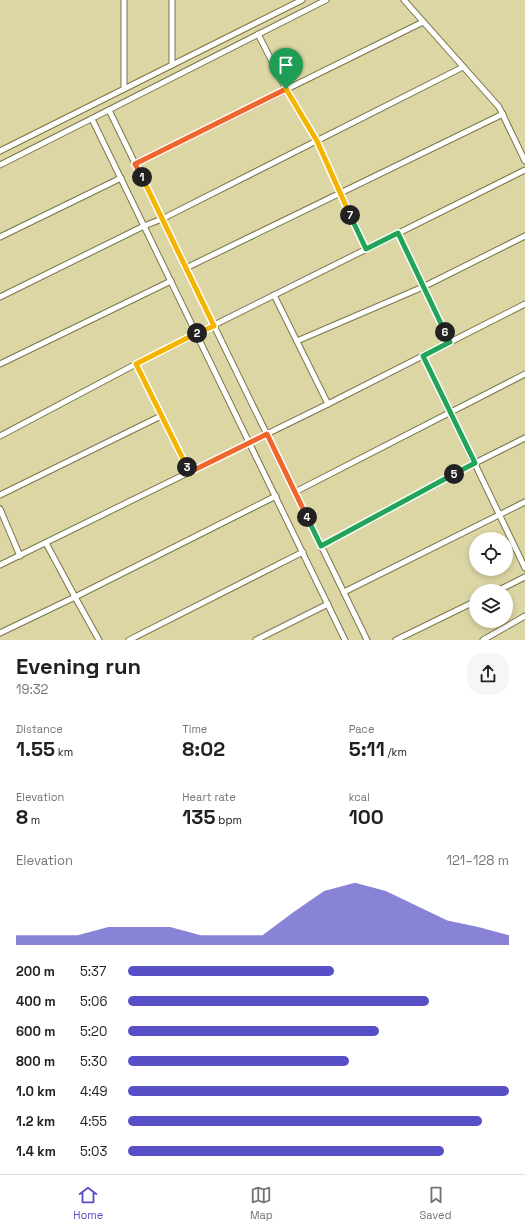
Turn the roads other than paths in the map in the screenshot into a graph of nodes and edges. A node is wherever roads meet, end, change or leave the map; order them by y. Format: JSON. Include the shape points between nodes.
{"nodes":[{"id":1,"x":124,"y":0,"type":"edge"},
{"id":2,"x":172,"y":0,"type":"edge"},
{"id":3,"x":302,"y":0,"type":"edge"},
{"id":4,"x":326,"y":0,"type":"edge"},
{"id":5,"x":404,"y":0,"type":"edge"},
{"id":6,"x":423,"y":22,"type":"junction"},
{"id":7,"x":258,"y":34,"type":"junction"},
{"id":8,"x":172,"y":65,"type":"junction"},
{"id":9,"x":464,"y":67,"type":"junction"},
{"id":10,"x":124,"y":89,"type":"junction"},
{"id":11,"x":286,"y":89,"type":"junction"},
{"id":12,"x":109,"y":110,"type":"junction"},
{"id":13,"x":503,"y":114,"type":"junction"},
{"id":14,"x":92,"y":118,"type":"junction"},
{"id":15,"x":317,"y":141,"type":"junction"},
{"id":16,"x":0,"y":151,"type":"edge"},
{"id":17,"x":525,"y":160,"type":"edge"},
{"id":18,"x":135,"y":164,"type":"junction"},
{"id":19,"x":0,"y":165,"type":"edge"},
{"id":20,"x":525,"y":170,"type":"edge"},
{"id":21,"x":121,"y":178,"type":"junction"},
{"id":22,"x":340,"y":193,"type":"junction"},
{"id":23,"x":162,"y":219,"type":"junction"},
{"id":24,"x":144,"y":226,"type":"junction"},
{"id":25,"x":398,"y":233,"type":"junction"},
{"id":26,"x":525,"y":236,"type":"edge"},
{"id":27,"x":0,"y":237,"type":"edge"},
{"id":28,"x":366,"y":249,"type":"junction"},
{"id":29,"x":186,"y":268,"type":"junction"},
{"id":30,"x":171,"y":281,"type":"junction"},
{"id":31,"x":423,"y":287,"type":"junction"},
{"id":32,"x":274,"y":295,"type":"junction"},
{"id":33,"x":0,"y":297,"type":"edge"},
{"id":34,"x":525,"y":304,"type":"edge"},
{"id":35,"x":214,"y":326,"type":"junction"},
{"id":36,"x":197,"y":334,"type":"junction"},
{"id":37,"x":297,"y":341,"type":"junction"},
{"id":38,"x":450,"y":342,"type":"junction"},
{"id":39,"x":423,"y":356,"type":"junction"},
{"id":40,"x":0,"y":364,"type":"edge"},
{"id":41,"x":136,"y":364,"type":"junction"},
{"id":42,"x":525,"y":374,"type":"edge"},
{"id":43,"x":328,"y":404,"type":"junction"},
{"id":44,"x":450,"y":412,"type":"junction"},
{"id":45,"x":161,"y":416,"type":"junction"},
{"id":46,"x":267,"y":434,"type":"junction"},
{"id":47,"x":0,"y":436,"type":"edge"},
{"id":48,"x":525,"y":438,"type":"edge"},
{"id":49,"x":250,"y":443,"type":"junction"},
{"id":50,"x":475,"y":463,"type":"junction"},
{"id":51,"x":190,"y":472,"type":"junction"},
{"id":52,"x":295,"y":492,"type":"junction"},
{"id":53,"x":0,"y":495,"type":"edge"},
{"id":54,"x":276,"y":496,"type":"junction"},
{"id":55,"x":525,"y":502,"type":"edge"},
{"id":56,"x":0,"y":509,"type":"edge"},
{"id":57,"x":500,"y":515,"type":"junction"},
{"id":58,"x":46,"y":543,"type":"junction"},
{"id":59,"x":321,"y":546,"type":"junction"},
{"id":60,"x":303,"y":552,"type":"junction"},
{"id":61,"x":20,"y":556,"type":"junction"},
{"id":62,"x":0,"y":566,"type":"edge"},
{"id":63,"x":525,"y":568,"type":"edge"},
{"id":64,"x":525,"y":577,"type":"edge"},
{"id":65,"x":511,"y":584,"type":"edge"},
{"id":66,"x":344,"y":592,"type":"junction"},
{"id":67,"x":75,"y":598,"type":"junction"},
{"id":68,"x":328,"y":604,"type":"junction"},
{"id":69,"x":469,"y":604,"type":"edge"},
{"id":70,"x":525,"y":616,"type":"edge"},
{"id":71,"x":0,"y":633,"type":"edge"},
{"id":72,"x":99,"y":640,"type":"edge"},
{"id":73,"x":129,"y":640,"type":"edge"},
{"id":74,"x":256,"y":640,"type":"edge"},
{"id":75,"x":345,"y":640,"type":"edge"},
{"id":76,"x":367,"y":640,"type":"edge"},
{"id":77,"x":396,"y":640,"type":"edge"},
{"id":78,"x":483,"y":640,"type":"edge"}],
"edges":[{"from":1,"to":10,"type":"street"},
{"from":2,"to":8,"type":"street"},
{"from":3,"to":8,"type":"street"},
{"from":4,"to":7,"type":"street"},
{"from":5,"to":6,"type":"street"},
{"from":6,"to":9,"type":"street"},
{"from":6,"to":11,"type":"street"},
{"from":7,"to":11,"type":"street"},
{"from":7,"to":12,"type":"street"},
{"from":8,"to":10,"type":"street"},
{"from":9,"to":13,"type":"street"},
{"from":9,"to":15,"type":"street"},
{"from":10,"to":16,"type":"street"},
{"from":11,"to":15,"type":"street"},
{"from":11,"to":18,"type":"street"},
{"from":12,"to":14,"type":"street"},
{"from":12,"to":18,"type":"street"},
{"from":13,"to":17,"type":"street"},
{"from":13,"to":22,"type":"street"},
{"from":14,"to":19,"type":"street"},
{"from":14,"to":21,"type":"street"},
{"from":15,"to":22,"type":"street"},
{"from":15,"to":23,"type":"street"},
{"from":18,"to":23,"type":"street"},
{"from":20,"to":25,"type":"street"},
{"from":21,"to":24,"type":"street"},
{"from":21,"to":27,"type":"street"},
{"from":22,"to":28,"type":"street"},
{"from":22,"to":29,"type":"street"},
{"from":23,"to":24,"type":"street"},
{"from":23,"to":29,"type":"street"},
{"from":24,"to":30,"type":"street"},
{"from":24,"to":33,"type":"street"},
{"from":25,"to":28,"type":"street"},
{"from":25,"to":31,"type":"street"},
{"from":26,"to":31,"type":"street"},
{"from":28,"to":32,"type":"street"},
{"from":29,"to":35,"type":"street"},
{"from":30,"to":36,"type":"street"},
{"from":30,"to":40,"type":"street"},
{"from":31,"to":37,"type":"street"},
{"from":31,"to":38,"type":"street"},
{"from":32,"to":35,"type":"street"},
{"from":32,"to":37,"type":"street"},
{"from":34,"to":38,"type":"street"},
{"from":35,"to":36,"type":"street"},
{"from":35,"to":46,"type":"street"},
{"from":36,"to":41,"type":"street"},
{"from":36,"to":49,"type":"street"},
{"from":37,"to":43,"type":"street"},
{"from":38,"to":39,"type":"street"},
{"from":39,"to":43,"type":"street"},
{"from":39,"to":44,"type":"street"},
{"from":41,"to":45,"type":"street"},
{"from":41,"to":47,"type":"street"},
{"from":42,"to":44,"type":"street"},
{"from":43,"to":46,"type":"street"},
{"from":44,"to":50,"type":"street"},
{"from":44,"to":52,"type":"street"},
{"from":45,"to":51,"type":"street"},
{"from":45,"to":53,"type":"street"},
{"from":46,"to":49,"type":"street"},
{"from":46,"to":52,"type":"street"},
{"from":48,"to":50,"type":"street"},
{"from":49,"to":51,"type":"street"},
{"from":49,"to":54,"type":"street"},
{"from":50,"to":57,"type":"street"},
{"from":50,"to":59,"type":"street"},
{"from":51,"to":58,"type":"street"},
{"from":52,"to":59,"type":"street"},
{"from":54,"to":60,"type":"street"},
{"from":54,"to":67,"type":"street"},
{"from":55,"to":57,"type":"street"},
{"from":56,"to":61,"type":"street"},
{"from":57,"to":63,"type":"street"},
{"from":57,"to":66,"type":"street"},
{"from":58,"to":61,"type":"street"},
{"from":58,"to":67,"type":"street"},
{"from":59,"to":66,"type":"street"},
{"from":60,"to":68,"type":"street"},
{"from":60,"to":73,"type":"street"},
{"from":61,"to":62,"type":"street"},
{"from":64,"to":65,"type":"street"},
{"from":66,"to":76,"type":"street"},
{"from":67,"to":71,"type":"street"},
{"from":67,"to":72,"type":"street"},
{"from":68,"to":74,"type":"street"},
{"from":68,"to":75,"type":"street"},
{"from":69,"to":77,"type":"street"},
{"from":70,"to":78,"type":"street"}]}
